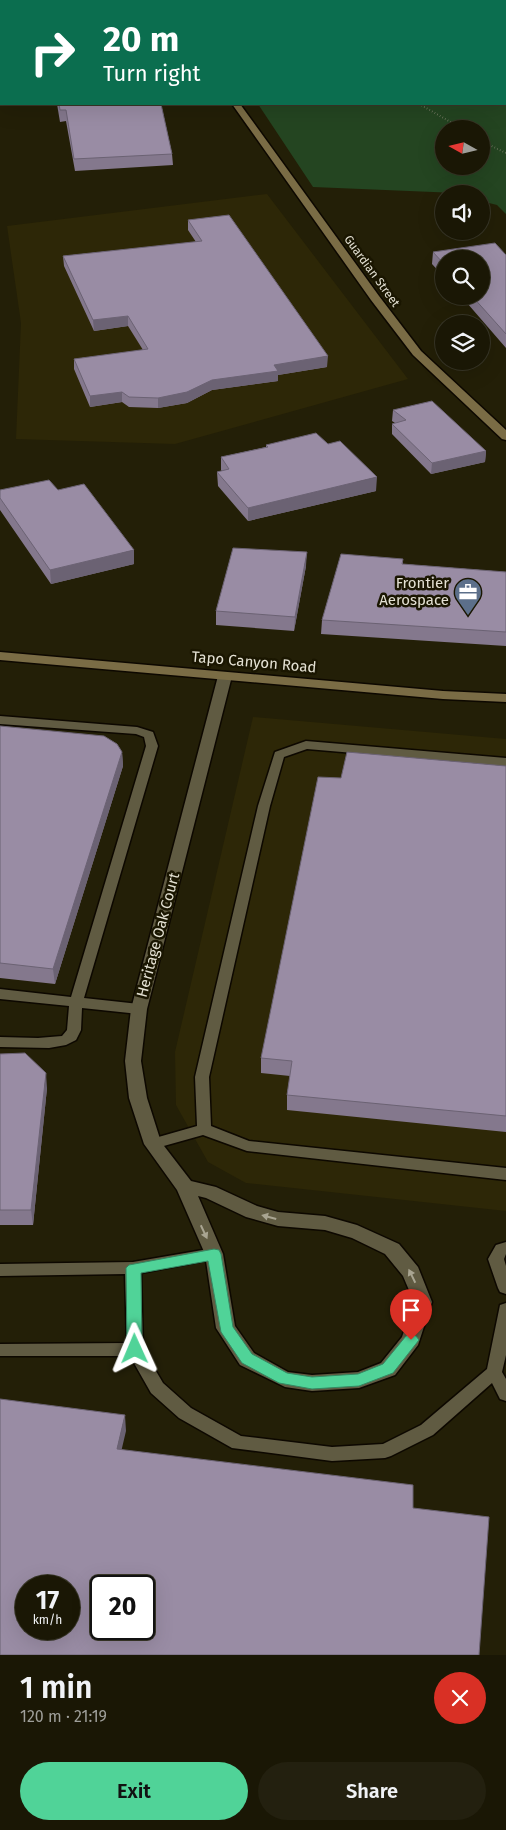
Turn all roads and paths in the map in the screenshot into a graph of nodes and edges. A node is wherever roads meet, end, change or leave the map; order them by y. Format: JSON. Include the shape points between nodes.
{"nodes":[{"id":1,"x":237,"y":105,"type":"edge"},
{"id":2,"x":421,"y":105,"type":"edge"},
{"id":3,"x":447,"y":120,"type":"edge"},
{"id":4,"x":490,"y":145,"type":"edge"},
{"id":5,"x":506,"y":153,"type":"edge"},
{"id":6,"x":506,"y":436,"type":"edge"},
{"id":7,"x":0,"y":656,"type":"edge"},
{"id":8,"x":226,"y":676,"type":"junction"},
{"id":9,"x":506,"y":698,"type":"edge"},
{"id":10,"x":0,"y":720,"type":"edge"},
{"id":11,"x":506,"y":762,"type":"edge"},
{"id":12,"x":0,"y":994,"type":"edge"},
{"id":13,"x":76,"y":1002,"type":"junction"},
{"id":14,"x":139,"y":1009,"type":"junction"},
{"id":15,"x":0,"y":1042,"type":"edge"},
{"id":16,"x":204,"y":1129,"type":"junction"},
{"id":17,"x":153,"y":1144,"type":"junction"},
{"id":18,"x":506,"y":1174,"type":"edge"},
{"id":19,"x":185,"y":1187,"type":"junction"},
{"id":20,"x":506,"y":1248,"type":"edge"},
{"id":21,"x":214,"y":1254,"type":"junction"},
{"id":22,"x":134,"y":1268,"type":"junction"},
{"id":23,"x":0,"y":1270,"type":"edge"},
{"id":24,"x":506,"y":1288,"type":"edge"},
{"id":25,"x":506,"y":1309,"type":"edge"},
{"id":26,"x":135,"y":1349,"type":"junction"},
{"id":27,"x":0,"y":1350,"type":"edge"},
{"id":28,"x":494,"y":1372,"type":"junction"},
{"id":29,"x":506,"y":1394,"type":"edge"}],
"edges":[{"from":1,"to":6,"type":"street","name":"Guardian Street","via":[[417,353]]},
{"from":2,"to":3,"type":"path"},
{"from":4,"to":5,"type":"path"},
{"from":7,"to":8,"type":"street","name":"Tapo Canyon Road"},
{"from":8,"to":9,"type":"street","name":"Tapo Canyon Road"},
{"from":8,"to":14,"type":"street","name":"Heritage Oak Court"},
{"from":10,"to":13,"type":"lane","via":[[137,731],[149,735],[152,746]]},
{"from":11,"to":16,"type":"lane","via":[[306,745],[279,755],[264,806],[202,1077]]},
{"from":12,"to":13,"type":"lane"},
{"from":13,"to":14,"type":"lane"},
{"from":13,"to":15,"type":"lane","via":[[72,1036],[66,1041]]},
{"from":14,"to":17,"type":"street","name":"Heritage Oak Court","via":[[133,1061],[138,1098]]},
{"from":16,"to":17,"type":"lane"},
{"from":16,"to":18,"type":"lane","via":[[247,1146]]},
{"from":17,"to":19,"type":"street","name":"Heritage Oak Court"},
{"from":19,"to":21,"type":"street","name":"Heritage Oak Court","one_way":true},
{"from":21,"to":19,"type":"street","name":"Heritage Oak Court","one_way":true,"via":[[226,1328],[247,1359],[285,1379],[312,1383],[359,1380],[388,1369],[411,1340],[423,1302],[411,1272],[392,1249],[357,1232],[325,1223],[278,1219],[252,1212],[210,1192]]},
{"from":20,"to":24,"type":"lane","via":[[501,1249],[496,1259]]},
{"from":21,"to":22,"type":"lane"},
{"from":22,"to":23,"type":"lane"},
{"from":22,"to":26,"type":"lane"},
{"from":25,"to":28,"type":"lane"},
{"from":26,"to":27,"type":"lane"},
{"from":26,"to":28,"type":"lane","via":[[157,1388],[184,1413],[238,1443],[332,1454],[385,1451],[427,1430]]},
{"from":28,"to":29,"type":"lane"}]}
